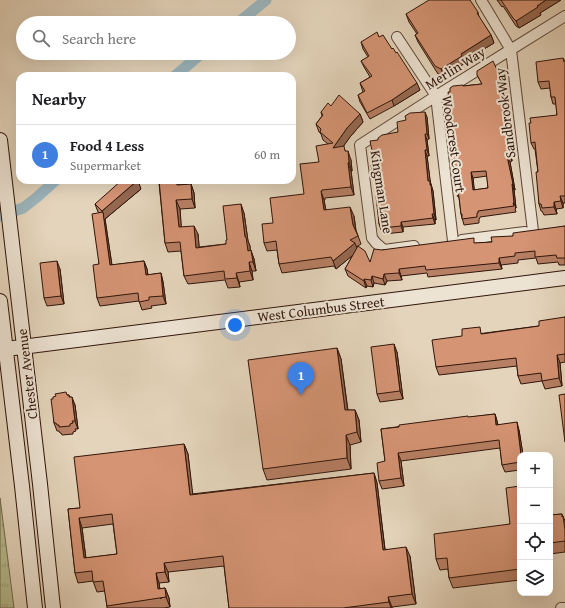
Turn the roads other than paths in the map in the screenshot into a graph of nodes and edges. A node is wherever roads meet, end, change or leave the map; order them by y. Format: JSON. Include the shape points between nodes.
{"nodes":[{"id":1,"x":481,"y":0,"type":"edge"},
{"id":2,"x":565,"y":16,"type":"edge"},
{"id":3,"x":397,"y":37,"type":"dead end"},
{"id":4,"x":511,"y":50,"type":"junction"},
{"id":5,"x":436,"y":96,"type":"junction"},
{"id":6,"x":0,"y":140,"type":"edge"},
{"id":7,"x":360,"y":145,"type":"joint"},
{"id":8,"x":449,"y":242,"type":"joint"},
{"id":9,"x":422,"y":245,"type":"edge"},
{"id":10,"x":565,"y":278,"type":"edge"},
{"id":11,"x":0,"y":301,"type":"edge"},
{"id":12,"x":24,"y":347,"type":"junction"},
{"id":13,"x":6,"y":349,"type":"junction"},
{"id":14,"x":35,"y":608,"type":"edge"},
{"id":15,"x":53,"y":608,"type":"edge"},
{"id":16,"x":561,"y":608,"type":"edge"},
{"id":17,"x":565,"y":608,"type":"edge"}],
"edges":[{"from":1,"to":4,"type":"street","name":"Sandbrook Way"},
{"from":2,"to":4,"type":"street","name":"Merlin Way"},
{"from":3,"to":5,"type":"street","name":"Woodcrest Court"},
{"from":4,"to":5,"type":"street","name":"Merlin Way"},
{"from":4,"to":8,"type":"street","name":"Sandbrook Way","via":[[536,231]]},
{"from":5,"to":7,"type":"street","name":"Merlin Way"},
{"from":5,"to":8,"type":"street","name":"Woodcrest Court"},
{"from":6,"to":12,"type":"main road","name":"Chester Avenue"},
{"from":7,"to":9,"type":"street","name":"Kingman Lane","via":[[372,238],[384,250]]},
{"from":10,"to":12,"type":"main road","name":"West Columbus Street"},
{"from":11,"to":13,"type":"main road","name":"Chester Avenue"},
{"from":12,"to":13,"type":"main road","name":"West Columbus Street"},
{"from":12,"to":15,"type":"main road","name":"Chester Avenue"},
{"from":13,"to":14,"type":"main road","name":"Chester Avenue"},
{"from":16,"to":17,"type":"street"}]}
